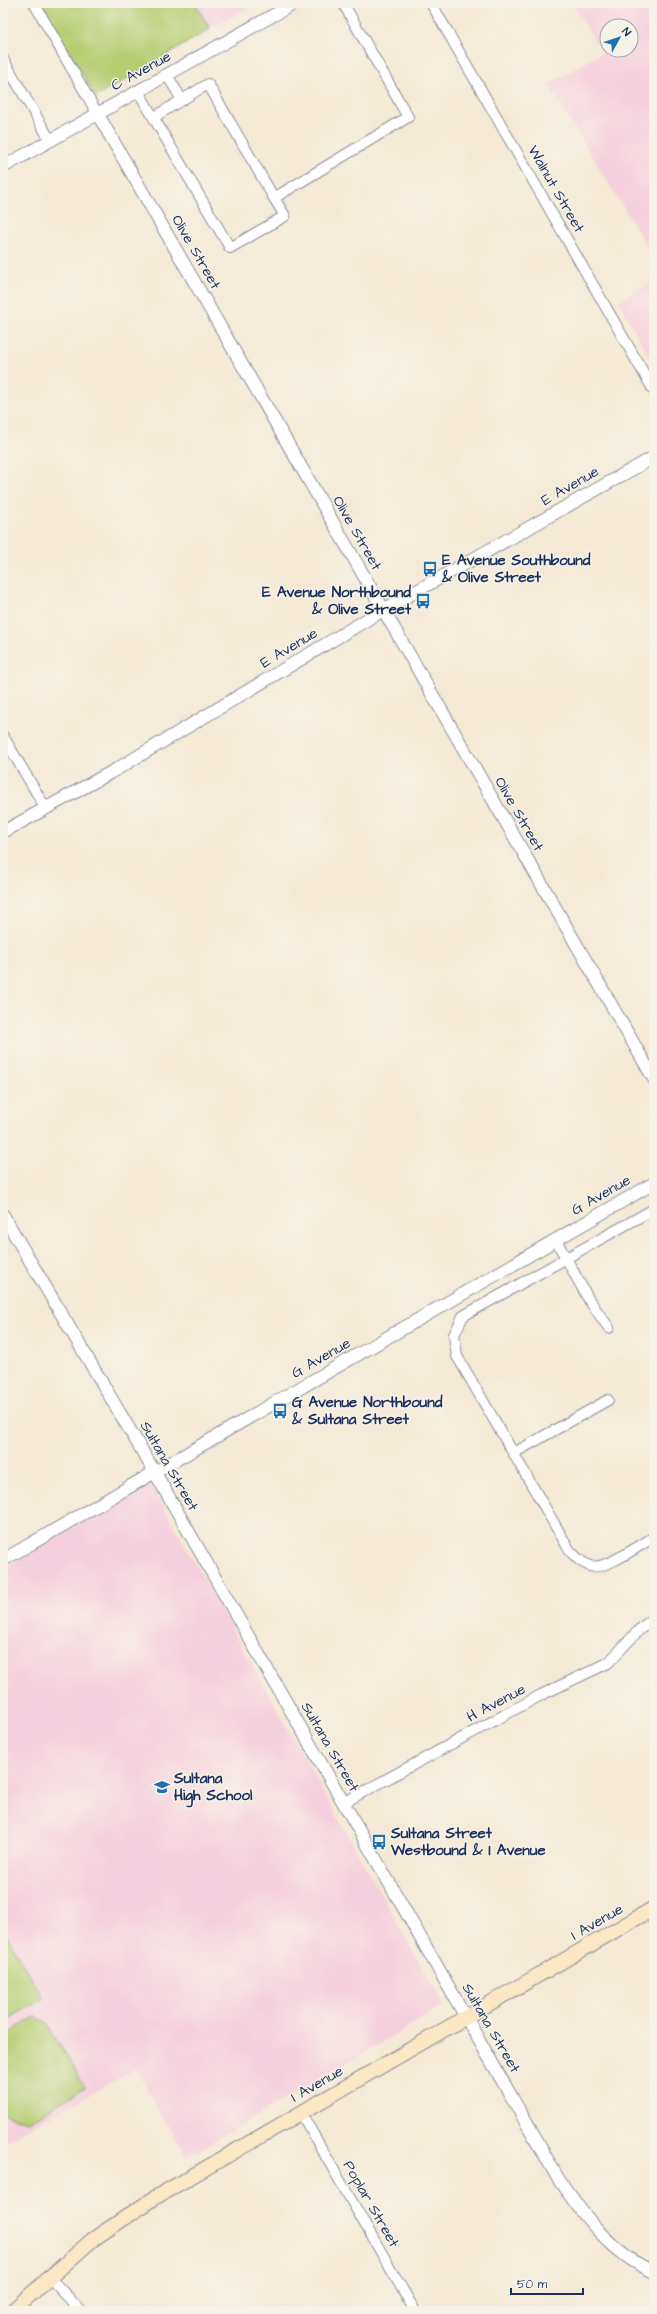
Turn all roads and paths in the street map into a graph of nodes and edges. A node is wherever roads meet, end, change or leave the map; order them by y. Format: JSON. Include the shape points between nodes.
{"nodes":[{"id":1,"x":34,"y":3,"type":"edge"},
{"id":2,"x":296,"y":3,"type":"edge"},
{"id":3,"x":343,"y":3,"type":"edge"},
{"id":4,"x":431,"y":3,"type":"edge"},
{"id":5,"x":3,"y":59,"type":"edge"},
{"id":6,"x":167,"y":75,"type":"junction"},
{"id":7,"x":138,"y":91,"type":"junction"},
{"id":8,"x":182,"y":100,"type":"junction"},
{"id":9,"x":97,"y":113,"type":"junction"},
{"id":10,"x":154,"y":117,"type":"junction"},
{"id":11,"x":50,"y":140,"type":"junction"},
{"id":12,"x":3,"y":167,"type":"edge"},
{"id":13,"x":274,"y":198,"type":"junction"},
{"id":14,"x":654,"y":391,"type":"edge"},
{"id":15,"x":654,"y":456,"type":"edge"},
{"id":16,"x":383,"y":610,"type":"junction"},
{"id":17,"x":3,"y":736,"type":"edge"},
{"id":18,"x":45,"y":807,"type":"junction"},
{"id":19,"x":3,"y":832,"type":"edge"},
{"id":20,"x":654,"y":1079,"type":"edge"},
{"id":21,"x":654,"y":1183,"type":"edge"},
{"id":22,"x":654,"y":1209,"type":"edge"},
{"id":23,"x":3,"y":1215,"type":"edge"},
{"id":24,"x":556,"y":1240,"type":"junction"},
{"id":25,"x":565,"y":1258,"type":"junction"},
{"id":26,"x":609,"y":1328,"type":"dead end"},
{"id":27,"x":608,"y":1400,"type":"dead end"},
{"id":28,"x":514,"y":1453,"type":"junction"},
{"id":29,"x":154,"y":1471,"type":"junction"},
{"id":30,"x":654,"y":1537,"type":"edge"},
{"id":31,"x":3,"y":1560,"type":"edge"},
{"id":32,"x":654,"y":1618,"type":"edge"},
{"id":33,"x":343,"y":1802,"type":"junction"},
{"id":34,"x":652,"y":1914,"type":"edge"},
{"id":35,"x":467,"y":2017,"type":"junction"},
{"id":36,"x":301,"y":2113,"type":"junction"},
{"id":37,"x":654,"y":2272,"type":"edge"},
{"id":38,"x":49,"y":2277,"type":"junction"},
{"id":39,"x":12,"y":2311,"type":"edge"},
{"id":40,"x":81,"y":2311,"type":"edge"},
{"id":41,"x":415,"y":2311,"type":"edge"}],
"edges":[{"from":1,"to":9,"type":"street","name":"Olive Street"},
{"from":2,"to":6,"type":"street","name":"C Avenue"},
{"from":3,"to":13,"type":"street","via":[[408,117]]},
{"from":4,"to":14,"type":"street","name":"Walnut Street"},
{"from":5,"to":11,"type":"street"},
{"from":6,"to":7,"type":"street","name":"C Avenue"},
{"from":6,"to":8,"type":"street"},
{"from":7,"to":9,"type":"street","name":"C Avenue"},
{"from":7,"to":10,"type":"street"},
{"from":8,"to":10,"type":"street"},
{"from":8,"to":13,"type":"street","via":[[208,84]]},
{"from":9,"to":11,"type":"street","name":"C Avenue"},
{"from":9,"to":16,"type":"street","name":"Olive Street"},
{"from":10,"to":13,"type":"street","via":[[230,248],[285,216]]},
{"from":11,"to":12,"type":"street","name":"C Avenue"},
{"from":15,"to":16,"type":"street","name":"E Avenue"},
{"from":16,"to":18,"type":"street","name":"E Avenue","via":[[117,769]]},
{"from":16,"to":20,"type":"street","name":"Olive Street"},
{"from":17,"to":18,"type":"street"},
{"from":18,"to":19,"type":"street","name":"E Avenue"},
{"from":21,"to":24,"type":"street","name":"G Avenue"},
{"from":22,"to":25,"type":"street"},
{"from":23,"to":29,"type":"street","name":"Sultana Street"},
{"from":24,"to":25,"type":"street"},
{"from":24,"to":29,"type":"street","name":"G Avenue"},
{"from":25,"to":26,"type":"street","via":[[589,1300]]},
{"from":25,"to":28,"type":"street","via":[[463,1316],[454,1335],[457,1356]]},
{"from":27,"to":28,"type":"street"},
{"from":28,"to":30,"type":"street","via":[[570,1551],[578,1559],[590,1566],[602,1566]]},
{"from":29,"to":31,"type":"street","name":"G Avenue"},
{"from":29,"to":33,"type":"street","name":"Sultana Street"},
{"from":32,"to":33,"type":"street","name":"H Avenue","via":[[608,1663],[542,1695]]},
{"from":33,"to":35,"type":"street","name":"Sultana Street"},
{"from":34,"to":35,"type":"main road","name":"I Avenue"},
{"from":35,"to":36,"type":"main road","name":"I Avenue"},
{"from":35,"to":37,"type":"street","name":"Sultana Street","via":[[559,2180],[578,2207],[606,2239],[627,2257]]},
{"from":36,"to":38,"type":"main road","name":"I Avenue","via":[[174,2185],[120,2219]]},
{"from":36,"to":41,"type":"street","name":"Poplar Street"},
{"from":38,"to":39,"type":"main road","name":"I Avenue"},
{"from":38,"to":40,"type":"street"}]}
